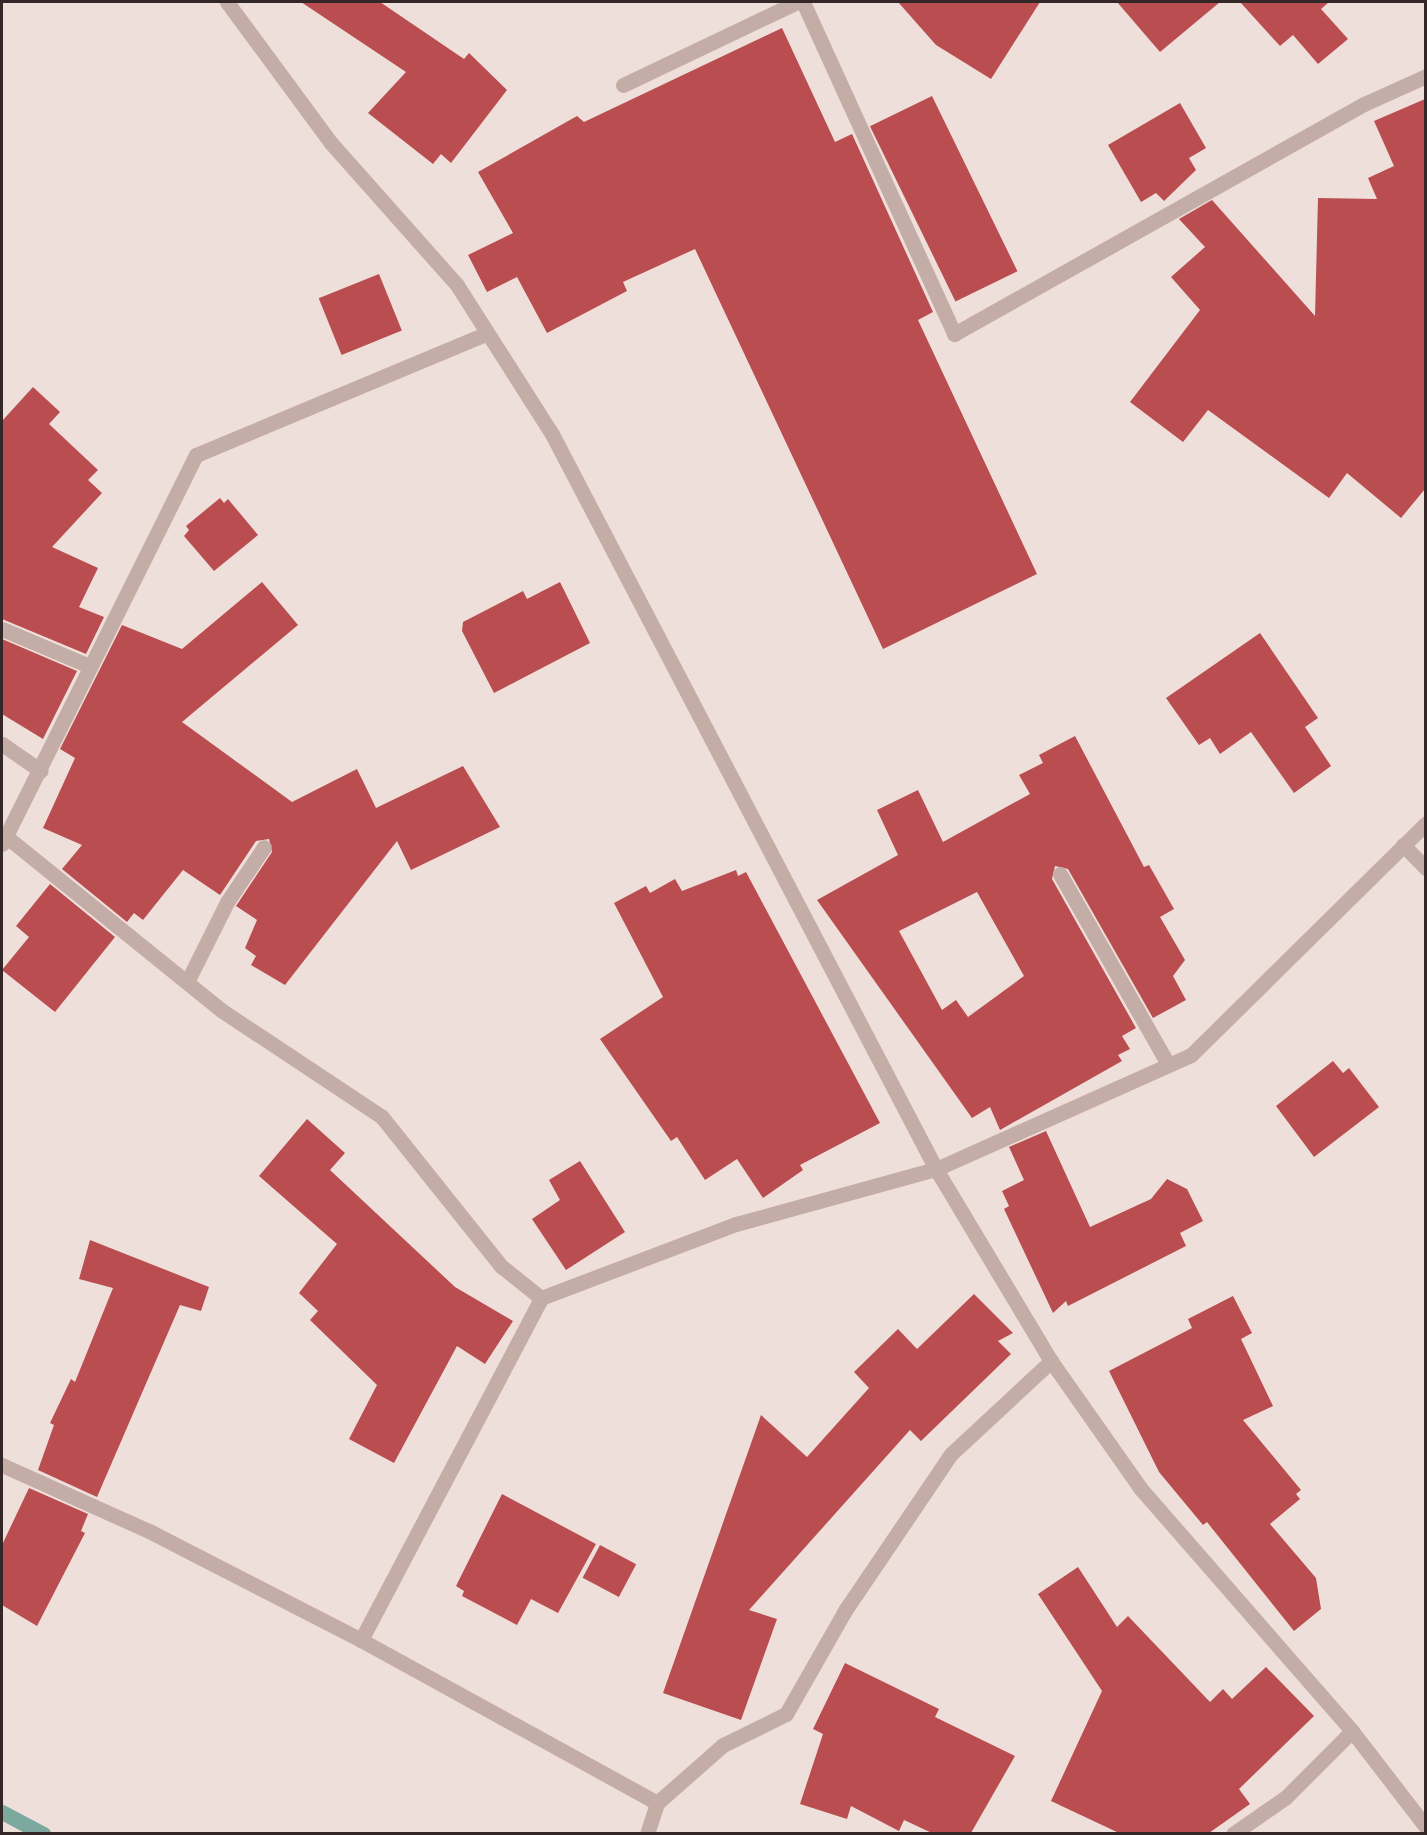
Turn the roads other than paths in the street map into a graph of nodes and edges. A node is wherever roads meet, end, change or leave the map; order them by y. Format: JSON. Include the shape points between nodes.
{"nodes":[{"id":1,"x":227,"y":2,"type":"edge"},
{"id":2,"x":797,"y":2,"type":"edge"},
{"id":3,"x":803,"y":2,"type":"edge"},
{"id":4,"x":1425,"y":76,"type":"edge"},
{"id":5,"x":623,"y":85,"type":"dead end"},
{"id":6,"x":485,"y":334,"type":"junction"},
{"id":7,"x":2,"y":629,"type":"edge"},
{"id":8,"x":87,"y":664,"type":"junction"},
{"id":9,"x":2,"y":744,"type":"edge"},
{"id":10,"x":41,"y":771,"type":"junction"},
{"id":11,"x":1425,"y":823,"type":"edge"},
{"id":12,"x":5,"y":841,"type":"edge"},
{"id":13,"x":1403,"y":845,"type":"junction"},
{"id":14,"x":264,"y":847,"type":"dead end"},
{"id":15,"x":1425,"y":868,"type":"edge"},
{"id":16,"x":1060,"y":874,"type":"dead end"},
{"id":17,"x":187,"y":982,"type":"junction"},
{"id":18,"x":1168,"y":1064,"type":"junction"},
{"id":19,"x":936,"y":1169,"type":"junction"},
{"id":20,"x":541,"y":1298,"type":"junction"},
{"id":21,"x":1051,"y":1361,"type":"junction"},
{"id":22,"x":2,"y":1465,"type":"edge"},
{"id":23,"x":361,"y":1641,"type":"junction"},
{"id":24,"x":1352,"y":1731,"type":"junction"},
{"id":25,"x":657,"y":1803,"type":"junction"},
{"id":26,"x":1425,"y":1827,"type":"edge"},
{"id":27,"x":647,"y":1833,"type":"edge"},
{"id":28,"x":1233,"y":1833,"type":"edge"}],
"edges":[{"from":1,"to":6,"type":"street","via":[[331,143],[432,253]]},
{"from":2,"to":5,"type":"street"},
{"from":3,"to":4,"type":"street","via":[[954,334],[1251,166]]},
{"from":6,"to":8,"type":"street","via":[[196,455]]},
{"from":6,"to":19,"type":"street","via":[[552,434]]},
{"from":7,"to":8,"type":"street"},
{"from":8,"to":10,"type":"street"},
{"from":9,"to":10,"type":"street"},
{"from":10,"to":12,"type":"street"},
{"from":11,"to":13,"type":"street"},
{"from":12,"to":17,"type":"street"},
{"from":13,"to":15,"type":"street"},
{"from":13,"to":18,"type":"street","via":[[1297,947],[1236,1015],[1191,1055]]},
{"from":14,"to":17,"type":"street","via":[[227,902]]},
{"from":16,"to":18,"type":"street"},
{"from":17,"to":20,"type":"street","via":[[382,1117],[501,1266]]},
{"from":18,"to":19,"type":"street"},
{"from":19,"to":20,"type":"street","via":[[736,1224]]},
{"from":19,"to":21,"type":"street"},
{"from":20,"to":23,"type":"street"},
{"from":21,"to":24,"type":"street","via":[[1141,1489]]},
{"from":21,"to":25,"type":"street","via":[[951,1454],[846,1609],[786,1714],[723,1745]]},
{"from":22,"to":23,"type":"street","via":[[149,1531]]},
{"from":23,"to":25,"type":"street"},
{"from":24,"to":26,"type":"street"},
{"from":24,"to":28,"type":"street","via":[[1286,1797]]},
{"from":25,"to":27,"type":"street"}]}
